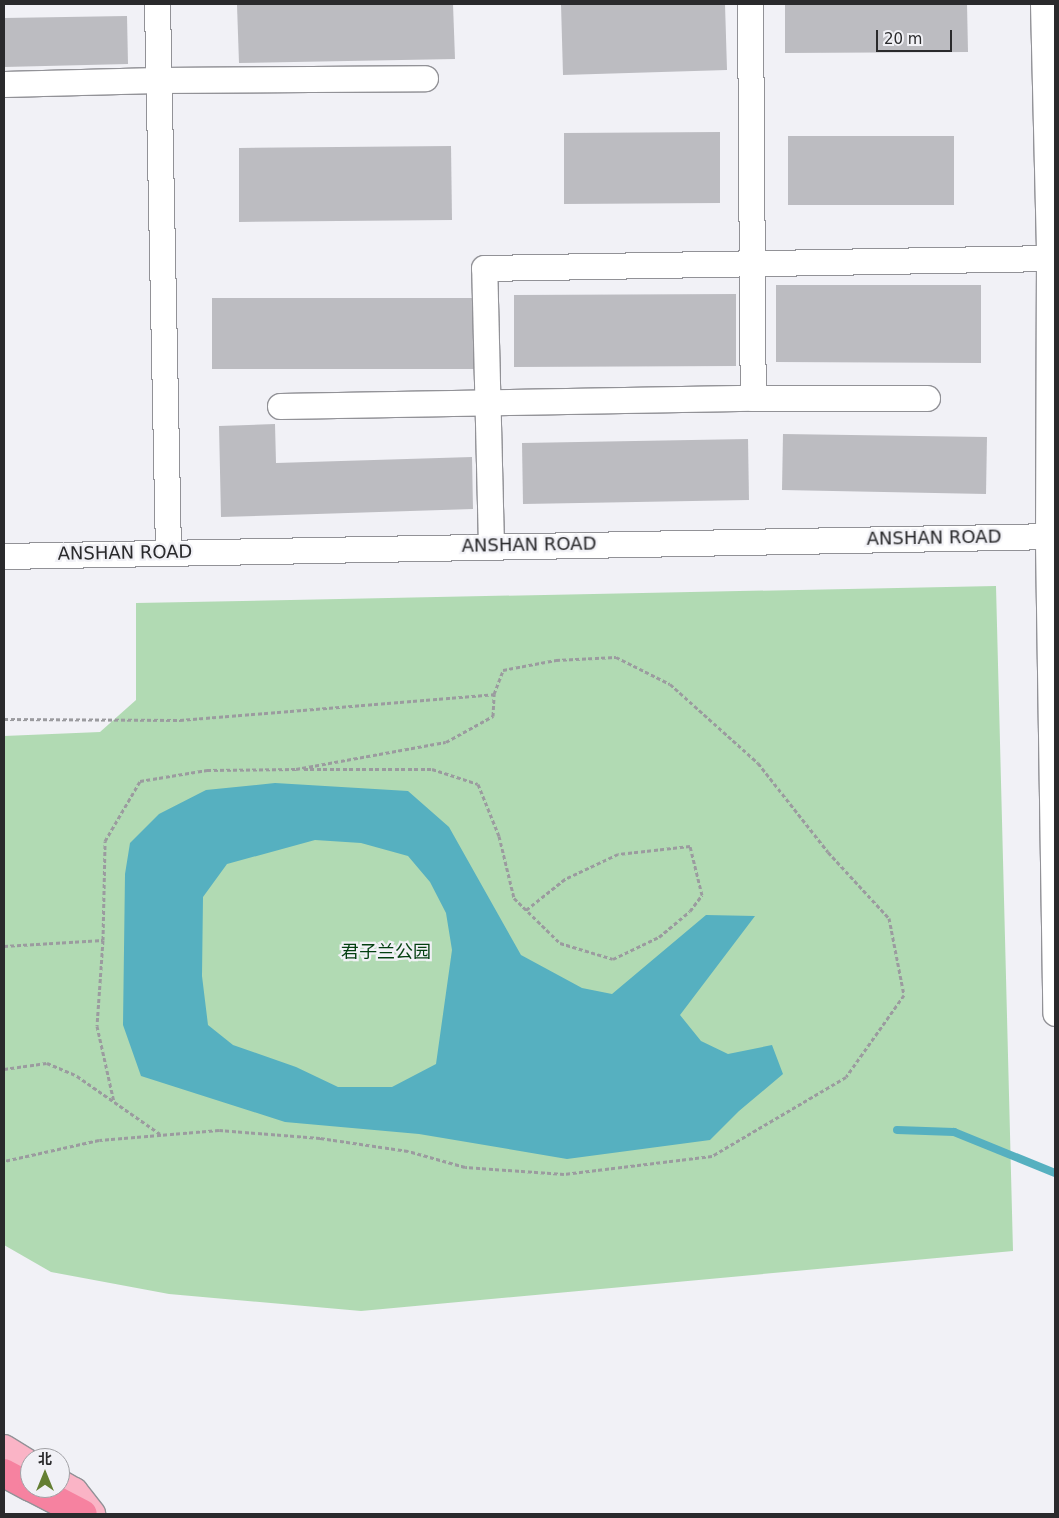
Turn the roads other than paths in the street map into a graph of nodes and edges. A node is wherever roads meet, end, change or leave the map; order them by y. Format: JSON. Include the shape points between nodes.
{"nodes":[{"id":1,"x":157,"y":4,"type":"edge"},
{"id":2,"x":750,"y":4,"type":"edge"},
{"id":3,"x":1042,"y":4,"type":"edge"},
{"id":4,"x":425,"y":78,"type":"dead end"},
{"id":5,"x":158,"y":80,"type":"junction"},
{"id":6,"x":4,"y":84,"type":"edge"},
{"id":7,"x":1049,"y":258,"type":"junction"},
{"id":8,"x":752,"y":263,"type":"junction"},
{"id":9,"x":753,"y":398,"type":"junction"},
{"id":10,"x":927,"y":398,"type":"dead end"},
{"id":11,"x":488,"y":403,"type":"junction"},
{"id":12,"x":280,"y":406,"type":"dead end"},
{"id":13,"x":1052,"y":536,"type":"edge"},
{"id":14,"x":491,"y":546,"type":"junction"},
{"id":15,"x":168,"y":552,"type":"junction"},
{"id":16,"x":4,"y":556,"type":"edge"},
{"id":17,"x":1055,"y":1013,"type":"edge"},
{"id":18,"x":4,"y":1449,"type":"edge"},
{"id":19,"x":20,"y":1459,"type":"edge"},
{"id":20,"x":4,"y":1473,"type":"edge"},
{"id":21,"x":20,"y":1481,"type":"edge"},
{"id":22,"x":70,"y":1490,"type":"edge"},
{"id":23,"x":52,"y":1498,"type":"edge"},
{"id":24,"x":83,"y":1514,"type":"edge"},
{"id":25,"x":91,"y":1514,"type":"edge"}],
"edges":[{"from":1,"to":5,"type":"street"},
{"from":2,"to":8,"type":"street"},
{"from":3,"to":7,"type":"street"},
{"from":4,"to":5,"type":"street"},
{"from":5,"to":6,"type":"street"},
{"from":5,"to":15,"type":"street"},
{"from":7,"to":8,"type":"street"},
{"from":7,"to":13,"type":"street"},
{"from":8,"to":9,"type":"street"},
{"from":8,"to":11,"type":"street","via":[[484,268]]},
{"from":9,"to":10,"type":"street"},
{"from":9,"to":11,"type":"street"},
{"from":11,"to":12,"type":"street"},
{"from":11,"to":14,"type":"street"},
{"from":13,"to":14,"type":"street","name":"ANSHAN ROAD"},
{"from":13,"to":17,"type":"street"},
{"from":14,"to":15,"type":"street","name":"ANSHAN ROAD"},
{"from":15,"to":16,"type":"street","name":"ANSHAN ROAD"},
{"from":18,"to":19,"type":"main road"},
{"from":20,"to":21,"type":"highway"},
{"from":22,"to":25,"type":"main road"},
{"from":23,"to":24,"type":"highway"}]}
